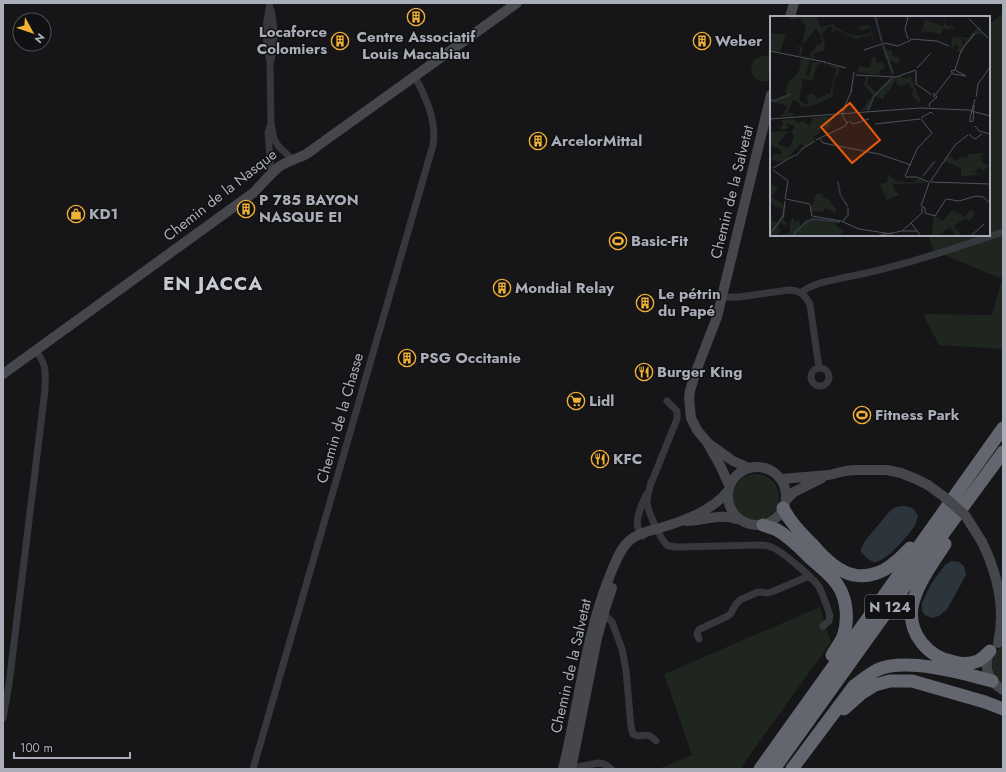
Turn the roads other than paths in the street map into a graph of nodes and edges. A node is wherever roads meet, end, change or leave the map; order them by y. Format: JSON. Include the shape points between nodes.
{"nodes":[{"id":1,"x":517,"y":3,"type":"edge"},
{"id":2,"x":794,"y":3,"type":"edge"},
{"id":3,"x":270,"y":4,"type":"edge"},
{"id":4,"x":790,"y":16,"type":"edge"},
{"id":5,"x":414,"y":76,"type":"junction"},
{"id":6,"x":770,"y":99,"type":"edge"},
{"id":7,"x":271,"y":124,"type":"junction"},
{"id":8,"x":292,"y":159,"type":"junction"},
{"id":9,"x":271,"y":173,"type":"junction"},
{"id":10,"x":1003,"y":232,"type":"edge"},
{"id":11,"x":801,"y":293,"type":"junction"},
{"id":12,"x":722,"y":296,"type":"junction"},
{"id":13,"x":36,"y":351,"type":"junction"},
{"id":14,"x":819,"y":368,"type":"dead end"},
{"id":15,"x":3,"y":374,"type":"edge"},
{"id":16,"x":667,"y":401,"type":"dead end"},
{"id":17,"x":1003,"y":428,"type":"edge"},
{"id":18,"x":707,"y":442,"type":"junction"},
{"id":19,"x":1003,"y":452,"type":"edge"},
{"id":20,"x":749,"y":468,"type":"junction"},
{"id":21,"x":829,"y":475,"type":"junction"},
{"id":22,"x":781,"y":479,"type":"junction"},
{"id":23,"x":651,"y":482,"type":"junction"},
{"id":24,"x":963,"y":483,"type":"junction"},
{"id":25,"x":728,"y":488,"type":"junction"},
{"id":26,"x":785,"y":504,"type":"junction"},
{"id":27,"x":737,"y":519,"type":"junction"},
{"id":28,"x":682,"y":521,"type":"junction"},
{"id":29,"x":763,"y":525,"type":"junction"},
{"id":30,"x":657,"y":529,"type":"junction"},
{"id":31,"x":643,"y":535,"type":"junction"},
{"id":32,"x":809,"y":576,"type":"junction"},
{"id":33,"x":1002,"y":606,"type":"edge"},
{"id":34,"x":604,"y":614,"type":"junction"},
{"id":35,"x":823,"y":626,"type":"dead end"},
{"id":36,"x":699,"y":639,"type":"dead end"},
{"id":37,"x":997,"y":644,"type":"edge"},
{"id":38,"x":992,"y":681,"type":"junction"},
{"id":39,"x":1003,"y":690,"type":"edge"},
{"id":40,"x":1003,"y":709,"type":"edge"},
{"id":41,"x":3,"y":718,"type":"edge"},
{"id":42,"x":796,"y":718,"type":"junction"},
{"id":43,"x":824,"y":728,"type":"junction"},
{"id":44,"x":656,"y":741,"type":"dead end"},
{"id":45,"x":253,"y":769,"type":"edge"},
{"id":46,"x":569,"y":769,"type":"edge"},
{"id":47,"x":611,"y":769,"type":"edge"},
{"id":48,"x":760,"y":769,"type":"edge"},
{"id":49,"x":774,"y":769,"type":"edge"},
{"id":50,"x":792,"y":769,"type":"edge"}],
"edges":[{"from":1,"to":5,"type":"street","name":"Chemin de la Nasque"},
{"from":2,"to":4,"type":"street"},
{"from":3,"to":7,"type":"street","via":[[266,26],[270,62]]},
{"from":5,"to":8,"type":"street","name":"Chemin de la Nasque","via":[[316,148]]},
{"from":5,"to":45,"type":"street","name":"Chemin de la Chasse","via":[[429,105],[434,129],[433,145]]},
{"from":6,"to":12,"type":"street","name":"Chemin de la Salvetat"},
{"from":7,"to":8,"type":"street","via":[[274,139]]},
{"from":7,"to":9,"type":"street","via":[[268,132]]},
{"from":8,"to":9,"type":"street","name":"Chemin de la Nasque"},
{"from":9,"to":13,"type":"street","name":"Chemin de la Nasque","via":[[253,193]]},
{"from":10,"to":11,"type":"street","via":[[945,252],[814,285]]},
{"from":11,"to":12,"type":"street","via":[[789,290],[739,297]]},
{"from":11,"to":14,"type":"street","via":[[810,305]]},
{"from":12,"to":18,"type":"street","name":"Chemin de la Salvetat","via":[[689,398],[691,418]]},
{"from":13,"to":15,"type":"street","name":"Chemin de la Nasque"},
{"from":13,"to":41,"type":"street","via":[[46,368],[45,390]]},
{"from":16,"to":23,"type":"street","via":[[677,411],[677,419]]},
{"from":17,"to":24,"type":"highway","number":"N 124"},
{"from":18,"to":20,"type":"street","name":"Chemin de la Salvetat","via":[[733,461]]},
{"from":18,"to":25,"type":"street","name":"Chemin de la Salvetat","via":[[722,470]]},
{"from":19,"to":37,"type":"highway","via":[[917,591],[912,608],[914,631],[929,652],[939,658],[960,664],[977,661]]},
{"from":19,"to":49,"type":"highway","number":"N 124"},
{"from":20,"to":22,"type":"street","via":[[764,468]]},
{"from":20,"to":25,"type":"street","via":[[736,476]]},
{"from":21,"to":22,"type":"street"},
{"from":21,"to":26,"type":"street","via":[[794,492]]},
{"from":21,"to":33,"type":"street","bridge":true,"via":[[856,470],[887,470],[916,479],[943,496],[965,515],[982,542],[1000,589]]},
{"from":22,"to":26,"type":"street"},
{"from":23,"to":30,"type":"street","via":[[647,502]]},
{"from":23,"to":31,"type":"street","via":[[638,518]]},
{"from":24,"to":26,"type":"highway","via":[[896,563],[881,572],[865,575],[854,575],[836,567],[820,554],[791,522]]},
{"from":24,"to":42,"type":"highway","number":"N 124"},
{"from":25,"to":27,"type":"street","via":[[730,507]]},
{"from":25,"to":28,"type":"street","name":"Chemin de la Salvetat","via":[[715,504]]},
{"from":26,"to":29,"type":"street","via":[[777,517]]},
{"from":27,"to":28,"type":"street","name":"Chemin de la Salvetat","via":[[718,517]]},
{"from":27,"to":29,"type":"street","via":[[753,525]]},
{"from":28,"to":30,"type":"street","name":"Chemin de la Salvetat"},
{"from":29,"to":42,"type":"highway","via":[[785,535],[795,544],[836,582],[844,600],[846,626],[843,637],[804,698]]},
{"from":30,"to":31,"type":"street","name":"Chemin de la Salvetat"},
{"from":30,"to":32,"type":"street","via":[[664,543],[675,547],[770,546]]},
{"from":31,"to":34,"type":"street","name":"Chemin de la Salvetat","via":[[626,556]]},
{"from":31,"to":46,"type":"street","name":"Chemin de la Salvetat","via":[[630,540],[621,550],[601,598],[591,633]]},
{"from":32,"to":35,"type":"street","via":[[821,591],[830,616],[830,620]]},
{"from":32,"to":36,"type":"street","via":[[774,591],[758,592],[740,600],[728,616],[700,628],[697,634]]},
{"from":33,"to":37,"type":"street","via":[[1001,633]]},
{"from":34,"to":44,"type":"street","via":[[612,622],[622,649],[633,734],[646,734]]},
{"from":34,"to":46,"type":"street","name":"Chemin de la Salvetat"},
{"from":37,"to":38,"type":"street","via":[[988,656],[987,663]]},
{"from":38,"to":39,"type":"street"},
{"from":38,"to":43,"type":"highway","via":[[930,667],[889,666],[867,676],[854,686]]},
{"from":40,"to":43,"type":"highway","via":[[912,681],[890,681],[875,685],[862,693]]},
{"from":42,"to":48,"type":"highway","number":"N 124"},
{"from":43,"to":50,"type":"highway"},
{"from":46,"to":47,"type":"street","via":[[598,763]]}]}
